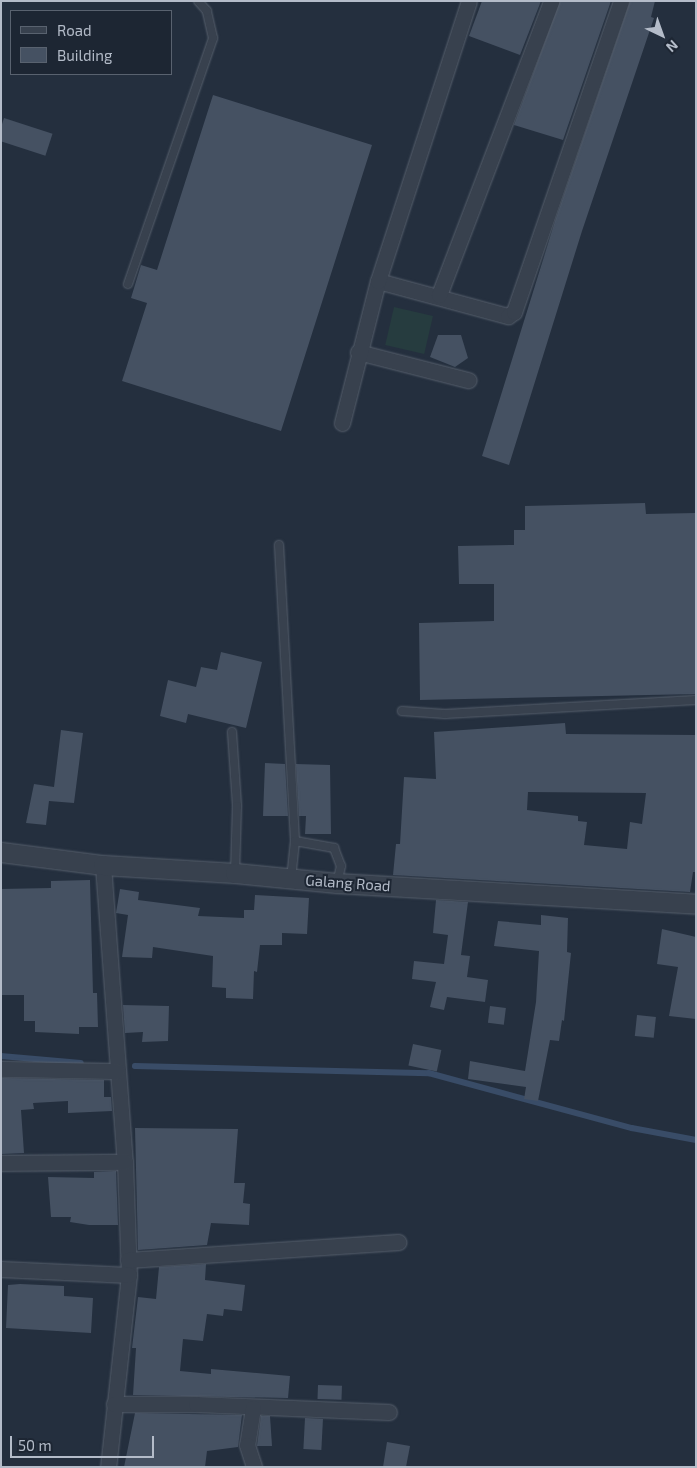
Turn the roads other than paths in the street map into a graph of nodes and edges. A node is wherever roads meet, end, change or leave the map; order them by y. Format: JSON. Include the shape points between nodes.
{"nodes":[{"id":1,"x":198,"y":1,"type":"edge"},
{"id":2,"x":469,"y":1,"type":"edge"},
{"id":3,"x":551,"y":1,"type":"edge"},
{"id":4,"x":621,"y":1,"type":"edge"},
{"id":5,"x":378,"y":281,"type":"junction"},
{"id":6,"x":128,"y":284,"type":"dead end"},
{"id":7,"x":439,"y":295,"type":"junction"},
{"id":8,"x":358,"y":352,"type":"junction"},
{"id":9,"x":468,"y":380,"type":"dead end"},
{"id":10,"x":342,"y":423,"type":"dead end"},
{"id":11,"x":279,"y":545,"type":"dead end"},
{"id":12,"x":696,"y":700,"type":"edge"},
{"id":13,"x":402,"y":711,"type":"dead end"},
{"id":14,"x":232,"y":732,"type":"dead end"},
{"id":15,"x":295,"y":841,"type":"junction"},
{"id":16,"x":1,"y":852,"type":"edge"},
{"id":17,"x":103,"y":865,"type":"junction"},
{"id":18,"x":235,"y":872,"type":"junction"},
{"id":19,"x":291,"y":878,"type":"junction"},
{"id":20,"x":337,"y":883,"type":"junction"},
{"id":21,"x":696,"y":904,"type":"edge"},
{"id":22,"x":1,"y":1069,"type":"edge"},
{"id":23,"x":116,"y":1071,"type":"junction"},
{"id":24,"x":124,"y":1162,"type":"junction"},
{"id":25,"x":1,"y":1163,"type":"edge"},
{"id":26,"x":398,"y":1242,"type":"dead end"},
{"id":27,"x":128,"y":1260,"type":"junction"},
{"id":28,"x":1,"y":1269,"type":"edge"},
{"id":29,"x":129,"y":1275,"type":"junction"},
{"id":30,"x":114,"y":1404,"type":"junction"},
{"id":31,"x":253,"y":1408,"type":"junction"},
{"id":32,"x":389,"y":1412,"type":"dead end"},
{"id":33,"x":108,"y":1467,"type":"edge"},
{"id":34,"x":254,"y":1467,"type":"edge"}],
"edges":[{"from":1,"to":6,"type":"lane","via":[[207,11],[212,38]]},
{"from":2,"to":5,"type":"street"},
{"from":3,"to":7,"type":"street"},
{"from":4,"to":7,"type":"street","via":[[514,312],[508,316]]},
{"from":5,"to":7,"type":"street"},
{"from":5,"to":8,"type":"street"},
{"from":8,"to":9,"type":"street"},
{"from":8,"to":10,"type":"street"},
{"from":11,"to":15,"type":"lane"},
{"from":12,"to":13,"type":"lane","via":[[445,714]]},
{"from":14,"to":18,"type":"lane","via":[[238,806]]},
{"from":15,"to":19,"type":"lane"},
{"from":15,"to":20,"type":"lane","via":[[334,848],[340,866]]},
{"from":16,"to":17,"type":"street","name":"Galang Road"},
{"from":17,"to":18,"type":"street","name":"Galang Road"},
{"from":17,"to":23,"type":"street"},
{"from":18,"to":19,"type":"street","name":"Galang Road"},
{"from":19,"to":20,"type":"street","name":"Galang Road"},
{"from":20,"to":21,"type":"street","name":"Galang Road"},
{"from":22,"to":23,"type":"street"},
{"from":23,"to":24,"type":"street"},
{"from":24,"to":25,"type":"street"},
{"from":24,"to":27,"type":"street"},
{"from":26,"to":27,"type":"street"},
{"from":27,"to":29,"type":"street"},
{"from":28,"to":29,"type":"street"},
{"from":29,"to":30,"type":"street"},
{"from":30,"to":31,"type":"street"},
{"from":30,"to":33,"type":"street"},
{"from":31,"to":32,"type":"street"},
{"from":31,"to":34,"type":"street","via":[[247,1445]]}]}
